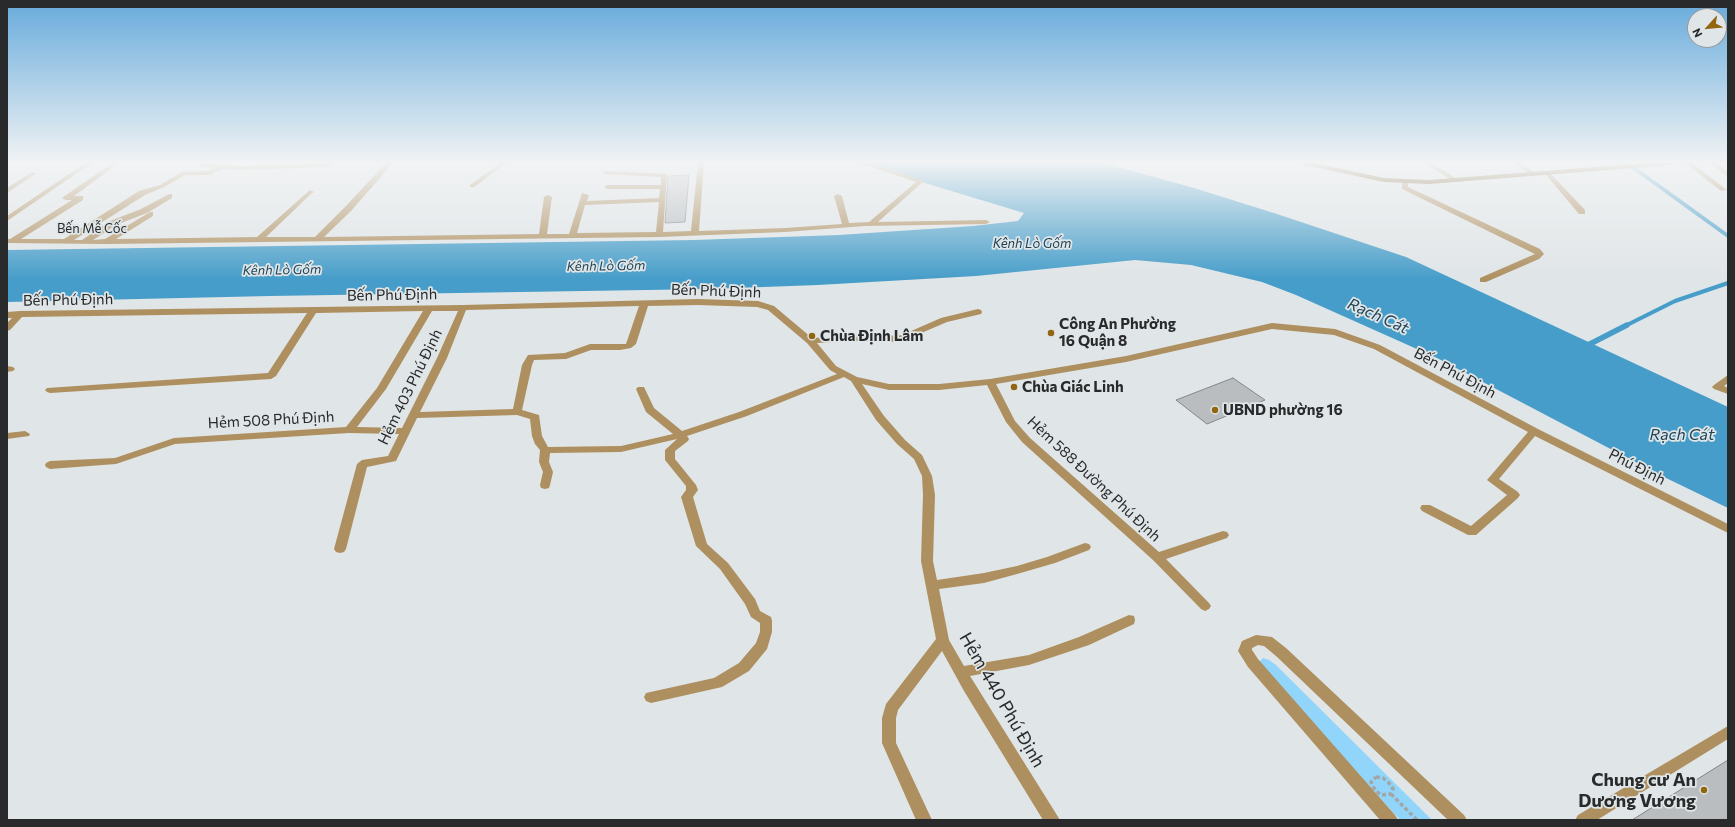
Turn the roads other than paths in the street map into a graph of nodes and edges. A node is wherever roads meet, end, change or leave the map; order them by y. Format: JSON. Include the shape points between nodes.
{"nodes":[{"id":1,"x":32,"y":202,"type":"edge"},
{"id":2,"x":74,"y":202,"type":"edge"},
{"id":3,"x":128,"y":202,"type":"edge"},
{"id":4,"x":164,"y":202,"type":"edge"},
{"id":5,"x":165,"y":202,"type":"edge"},
{"id":6,"x":300,"y":202,"type":"edge"},
{"id":7,"x":355,"y":202,"type":"edge"},
{"id":8,"x":547,"y":202,"type":"edge"},
{"id":9,"x":620,"y":202,"type":"edge"},
{"id":10,"x":662,"y":202,"type":"edge"},
{"id":11,"x":698,"y":202,"type":"edge"},
{"id":12,"x":839,"y":202,"type":"edge"},
{"id":13,"x":897,"y":202,"type":"edge"},
{"id":14,"x":1433,"y":202,"type":"edge"},
{"id":15,"x":1573,"y":202,"type":"edge"},
{"id":16,"x":582,"y":203,"type":"joint"},
{"id":17,"x":1582,"y":212,"type":"dead end"},
{"id":18,"x":7,"y":219,"type":"edge"},
{"id":19,"x":986,"y":222,"type":"dead end"},
{"id":20,"x":871,"y":224,"type":"junction"},
{"id":21,"x":846,"y":226,"type":"junction"},
{"id":22,"x":695,"y":234,"type":"junction"},
{"id":23,"x":658,"y":235,"type":"junction"},
{"id":24,"x":543,"y":236,"type":"junction"},
{"id":25,"x":572,"y":236,"type":"junction"},
{"id":26,"x":318,"y":238,"type":"junction"},
{"id":27,"x":260,"y":239,"type":"junction"},
{"id":28,"x":9,"y":242,"type":"edge"},
{"id":29,"x":65,"y":242,"type":"junction"},
{"id":30,"x":84,"y":242,"type":"junction"},
{"id":31,"x":106,"y":242,"type":"junction"},
{"id":32,"x":1483,"y":280,"type":"dead end"},
{"id":33,"x":644,"y":304,"type":"junction"},
{"id":34,"x":429,"y":308,"type":"junction"},
{"id":35,"x":463,"y":308,"type":"junction"},
{"id":36,"x":314,"y":310,"type":"junction"},
{"id":37,"x":978,"y":312,"type":"dead end"},
{"id":38,"x":20,"y":314,"type":"junction"},
{"id":39,"x":7,"y":315,"type":"edge"},
{"id":40,"x":7,"y":328,"type":"edge"},
{"id":41,"x":810,"y":341,"type":"junction"},
{"id":42,"x":849,"y":376,"type":"junction"},
{"id":43,"x":1728,"y":378,"type":"edge"},
{"id":44,"x":990,"y":382,"type":"junction"},
{"id":45,"x":641,"y":389,"type":"dead end"},
{"id":46,"x":50,"y":390,"type":"dead end"},
{"id":47,"x":1728,"y":391,"type":"edge"},
{"id":48,"x":517,"y":412,"type":"junction"},
{"id":49,"x":414,"y":416,"type":"junction"},
{"id":50,"x":349,"y":430,"type":"junction"},
{"id":51,"x":406,"y":431,"type":"junction"},
{"id":52,"x":1534,"y":431,"type":"junction"},
{"id":53,"x":25,"y":434,"type":"dead end"},
{"id":54,"x":681,"y":435,"type":"junction"},
{"id":55,"x":7,"y":436,"type":"edge"},
{"id":56,"x":545,"y":450,"type":"junction"},
{"id":57,"x":50,"y":465,"type":"dead end"},
{"id":58,"x":545,"y":484,"type":"dead end"},
{"id":59,"x":1426,"y":508,"type":"dead end"},
{"id":60,"x":1728,"y":529,"type":"edge"},
{"id":61,"x":1223,"y":535,"type":"dead end"},
{"id":62,"x":1085,"y":547,"type":"dead end"},
{"id":63,"x":340,"y":548,"type":"dead end"},
{"id":64,"x":1157,"y":557,"type":"junction"},
{"id":65,"x":932,"y":585,"type":"junction"},
{"id":66,"x":1205,"y":606,"type":"dead end"},
{"id":67,"x":1129,"y":620,"type":"dead end"},
{"id":68,"x":943,"y":640,"type":"junction"},
{"id":69,"x":960,"y":672,"type":"junction"},
{"id":70,"x":651,"y":697,"type":"dead end"},
{"id":71,"x":1728,"y":732,"type":"edge"},
{"id":72,"x":924,"y":820,"type":"edge"},
{"id":73,"x":1052,"y":820,"type":"edge"},
{"id":74,"x":1390,"y":820,"type":"edge"},
{"id":75,"x":1459,"y":820,"type":"edge"},
{"id":76,"x":1583,"y":820,"type":"edge"}],
"edges":[{"from":1,"to":18,"type":"street"},
{"from":2,"to":28,"type":"street"},
{"from":3,"to":29,"type":"street"},
{"from":4,"to":30,"type":"street","via":[[113,223]]},
{"from":5,"to":31,"type":"street"},
{"from":6,"to":27,"type":"street"},
{"from":7,"to":26,"type":"street"},
{"from":8,"to":24,"type":"street"},
{"from":9,"to":16,"type":"street"},
{"from":10,"to":23,"type":"street"},
{"from":11,"to":22,"type":"street"},
{"from":12,"to":21,"type":"street"},
{"from":13,"to":20,"type":"street"},
{"from":14,"to":32,"type":"street","via":[[1540,254]]},
{"from":15,"to":17,"type":"street"},
{"from":16,"to":25,"type":"street"},
{"from":19,"to":20,"type":"street","name":"Bến Mễ Cốc"},
{"from":20,"to":21,"type":"street","name":"Bến Mễ Cốc"},
{"from":21,"to":22,"type":"street","name":"Bến Mễ Cốc"},
{"from":22,"to":23,"type":"street","name":"Bến Mễ Cốc"},
{"from":23,"to":25,"type":"street","name":"Bến Mễ Cốc"},
{"from":24,"to":25,"type":"street","name":"Bến Mễ Cốc"},
{"from":24,"to":26,"type":"street","name":"Bến Mễ Cốc"},
{"from":26,"to":27,"type":"street","name":"Bến Mễ Cốc"},
{"from":27,"to":31,"type":"street","name":"Bến Mễ Cốc"},
{"from":28,"to":29,"type":"street","name":"Bến Mễ Cốc"},
{"from":29,"to":30,"type":"street","name":"Bến Mễ Cốc"},
{"from":30,"to":31,"type":"street","name":"Bến Mễ Cốc"},
{"from":33,"to":35,"type":"street","name":"Bến Phú Định"},
{"from":33,"to":41,"type":"street","name":"Bến Phú Định","via":[[758,304],[772,308]]},
{"from":33,"to":48,"type":"street","via":[[636,332],[628,346],[590,347],[566,356],[531,357]]},
{"from":34,"to":35,"type":"street","name":"Bến Phú Định"},
{"from":34,"to":36,"type":"street","name":"Bến Phú Định"},
{"from":34,"to":50,"type":"street","name":"Hẻm 508 Phú Định","via":[[381,390]]},
{"from":35,"to":49,"type":"street","name":"Hẻm 403 Phú Định"},
{"from":36,"to":38,"type":"street","name":"Bến Phú Định"},
{"from":36,"to":46,"type":"street","via":[[271,376]]},
{"from":37,"to":41,"type":"street","via":[[944,320],[895,339],[877,337]]},
{"from":38,"to":39,"type":"street","name":"Bến Phú Định"},
{"from":38,"to":40,"type":"street"},
{"from":41,"to":42,"type":"street","name":"Bến Phú Định","via":[[833,368]]},
{"from":42,"to":44,"type":"street","name":"Bến Phú Định","via":[[889,388],[939,388]]},
{"from":42,"to":54,"type":"street"},
{"from":42,"to":65,"type":"street","name":"Hẻm 440 Phú Định","via":[[880,418],[918,457],[927,476],[927,561]]},
{"from":43,"to":47,"type":"street","via":[[1717,387]]},
{"from":44,"to":52,"type":"street","name":"Bến Phú Định","via":[[1126,359],[1272,326],[1335,332],[1377,347]]},
{"from":44,"to":64,"type":"street","name":"Hẻm 588 Đường Phú Định","via":[[1011,422],[1026,440]]},
{"from":45,"to":54,"type":"street","via":[[650,410]]},
{"from":48,"to":49,"type":"street"},
{"from":48,"to":56,"type":"street","via":[[535,417],[537,436]]},
{"from":49,"to":51,"type":"street","name":"Hẻm 403 Phú Định"},
{"from":50,"to":51,"type":"street"},
{"from":50,"to":57,"type":"street","name":"Hẻm 508 Phú Định","via":[[174,441],[116,461]]},
{"from":51,"to":63,"type":"street","name":"Hẻm 403 Phú Định","via":[[392,459],[362,464]]},
{"from":52,"to":59,"type":"street","via":[[1492,480],[1514,495],[1472,532]]},
{"from":52,"to":60,"type":"street","name":"Phú Định"},
{"from":53,"to":55,"type":"street"},
{"from":54,"to":56,"type":"street","via":[[621,449]]},
{"from":54,"to":70,"type":"street","via":[[684,440],[670,450],[670,460],[691,485],[692,490],[687,497],[702,546],[724,566],[750,602],[755,614],[766,621],[766,632],[762,645],[744,667],[717,683]]},
{"from":56,"to":58,"type":"street","via":[[544,462],[548,472]]},
{"from":61,"to":64,"type":"street","name":"Hẻm 588 Đường Phú Định"},
{"from":62,"to":65,"type":"street","via":[[1017,570],[984,578]]},
{"from":64,"to":66,"type":"street"},
{"from":65,"to":68,"type":"street","name":"Hẻm 440 Phú Định"},
{"from":67,"to":69,"type":"street","via":[[1084,641],[1028,660]]},
{"from":68,"to":69,"type":"street","name":"Hẻm 440 Phú Định"},
{"from":68,"to":72,"type":"street","via":[[891,708],[889,718],[889,743]]},
{"from":69,"to":73,"type":"street","name":"Hẻm 440 Phú Định"},
{"from":71,"to":76,"type":"street"},
{"from":74,"to":75,"type":"street","via":[[1253,663],[1245,651],[1247,645],[1256,640],[1267,641],[1281,652]]}]}
